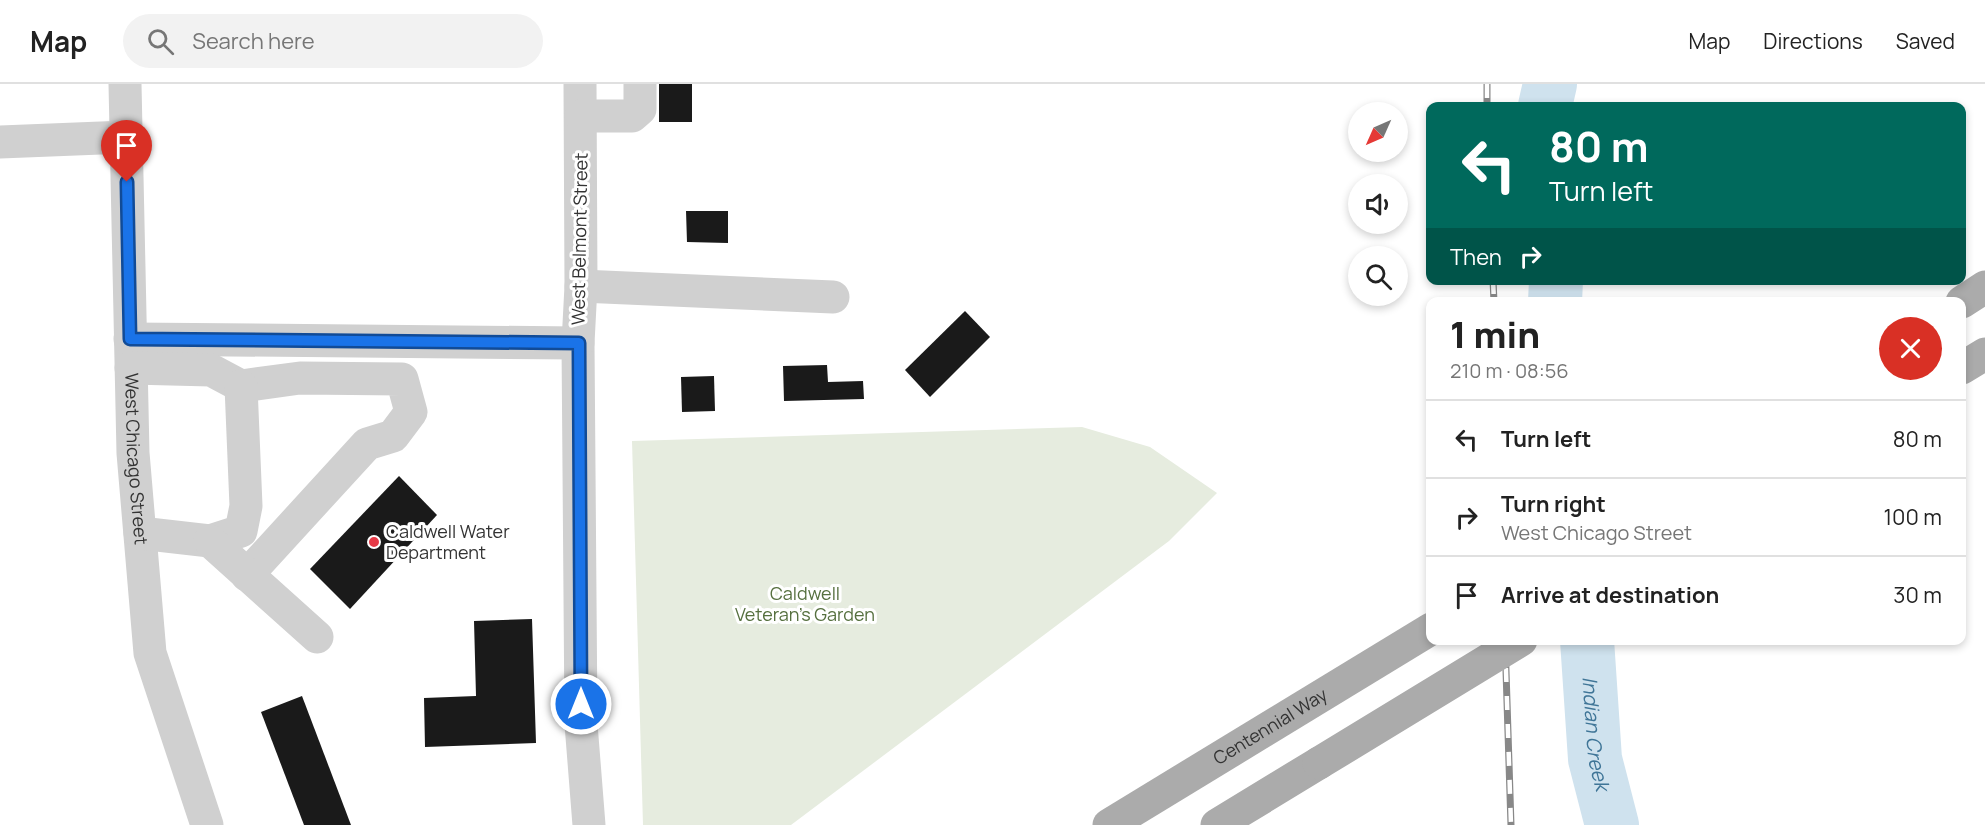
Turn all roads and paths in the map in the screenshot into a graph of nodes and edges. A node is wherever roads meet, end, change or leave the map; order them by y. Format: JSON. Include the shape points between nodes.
{"nodes":[{"id":1,"x":125,"y":84,"type":"edge"},
{"id":2,"x":580,"y":84,"type":"edge"},
{"id":3,"x":639,"y":84,"type":"edge"},
{"id":4,"x":580,"y":116,"type":"junction"},
{"id":5,"x":126,"y":137,"type":"junction"},
{"id":6,"x":0,"y":142,"type":"edge"},
{"id":7,"x":581,"y":286,"type":"junction"},
{"id":8,"x":1985,"y":287,"type":"edge"},
{"id":9,"x":833,"y":297,"type":"dead end"},
{"id":10,"x":1966,"y":299,"type":"edge"},
{"id":11,"x":579,"y":343,"type":"junction"},
{"id":12,"x":130,"y":354,"type":"junction"},
{"id":13,"x":1985,"y":354,"type":"edge"},
{"id":14,"x":1966,"y":366,"type":"edge"},
{"id":15,"x":241,"y":386,"type":"junction"},
{"id":16,"x":140,"y":533,"type":"junction"},
{"id":17,"x":210,"y":541,"type":"junction"},
{"id":18,"x":247,"y":574,"type":"junction"},
{"id":19,"x":1426,"y":632,"type":"edge"},
{"id":20,"x":317,"y":637,"type":"dead end"},
{"id":21,"x":1513,"y":645,"type":"edge"},
{"id":22,"x":207,"y":825,"type":"edge"},
{"id":23,"x":589,"y":825,"type":"edge"},
{"id":24,"x":1109,"y":825,"type":"edge"},
{"id":25,"x":1218,"y":825,"type":"edge"}],
"edges":[{"from":1,"to":5,"type":"street","name":"West Chicago Street"},
{"from":2,"to":4,"type":"street","name":"West Belmont Street"},
{"from":3,"to":4,"type":"street","via":[[640,109],[632,116]]},
{"from":4,"to":7,"type":"street","name":"West Belmont Street"},
{"from":5,"to":6,"type":"street"},
{"from":5,"to":12,"type":"street","name":"West Chicago Street"},
{"from":7,"to":9,"type":"street"},
{"from":7,"to":11,"type":"street","name":"West Belmont Street"},
{"from":8,"to":10,"type":"main road"},
{"from":11,"to":12,"type":"street"},
{"from":11,"to":23,"type":"street","name":"West Belmont Street","via":[[581,724]]},
{"from":12,"to":15,"type":"street","via":[[211,370]]},
{"from":12,"to":16,"type":"street","name":"West Chicago Street"},
{"from":13,"to":14,"type":"main road"},
{"from":15,"to":17,"type":"street","via":[[246,506],[241,531]]},
{"from":15,"to":18,"type":"street","via":[[300,378],[402,379],[411,412],[393,436],[367,444]]},
{"from":16,"to":17,"type":"street"},
{"from":16,"to":22,"type":"street","name":"West Chicago Street","via":[[150,653]]},
{"from":17,"to":18,"type":"street"},
{"from":18,"to":20,"type":"street"},
{"from":19,"to":24,"type":"main road","name":"Centennial Way"},
{"from":21,"to":25,"type":"main road","bridge":true}]}
